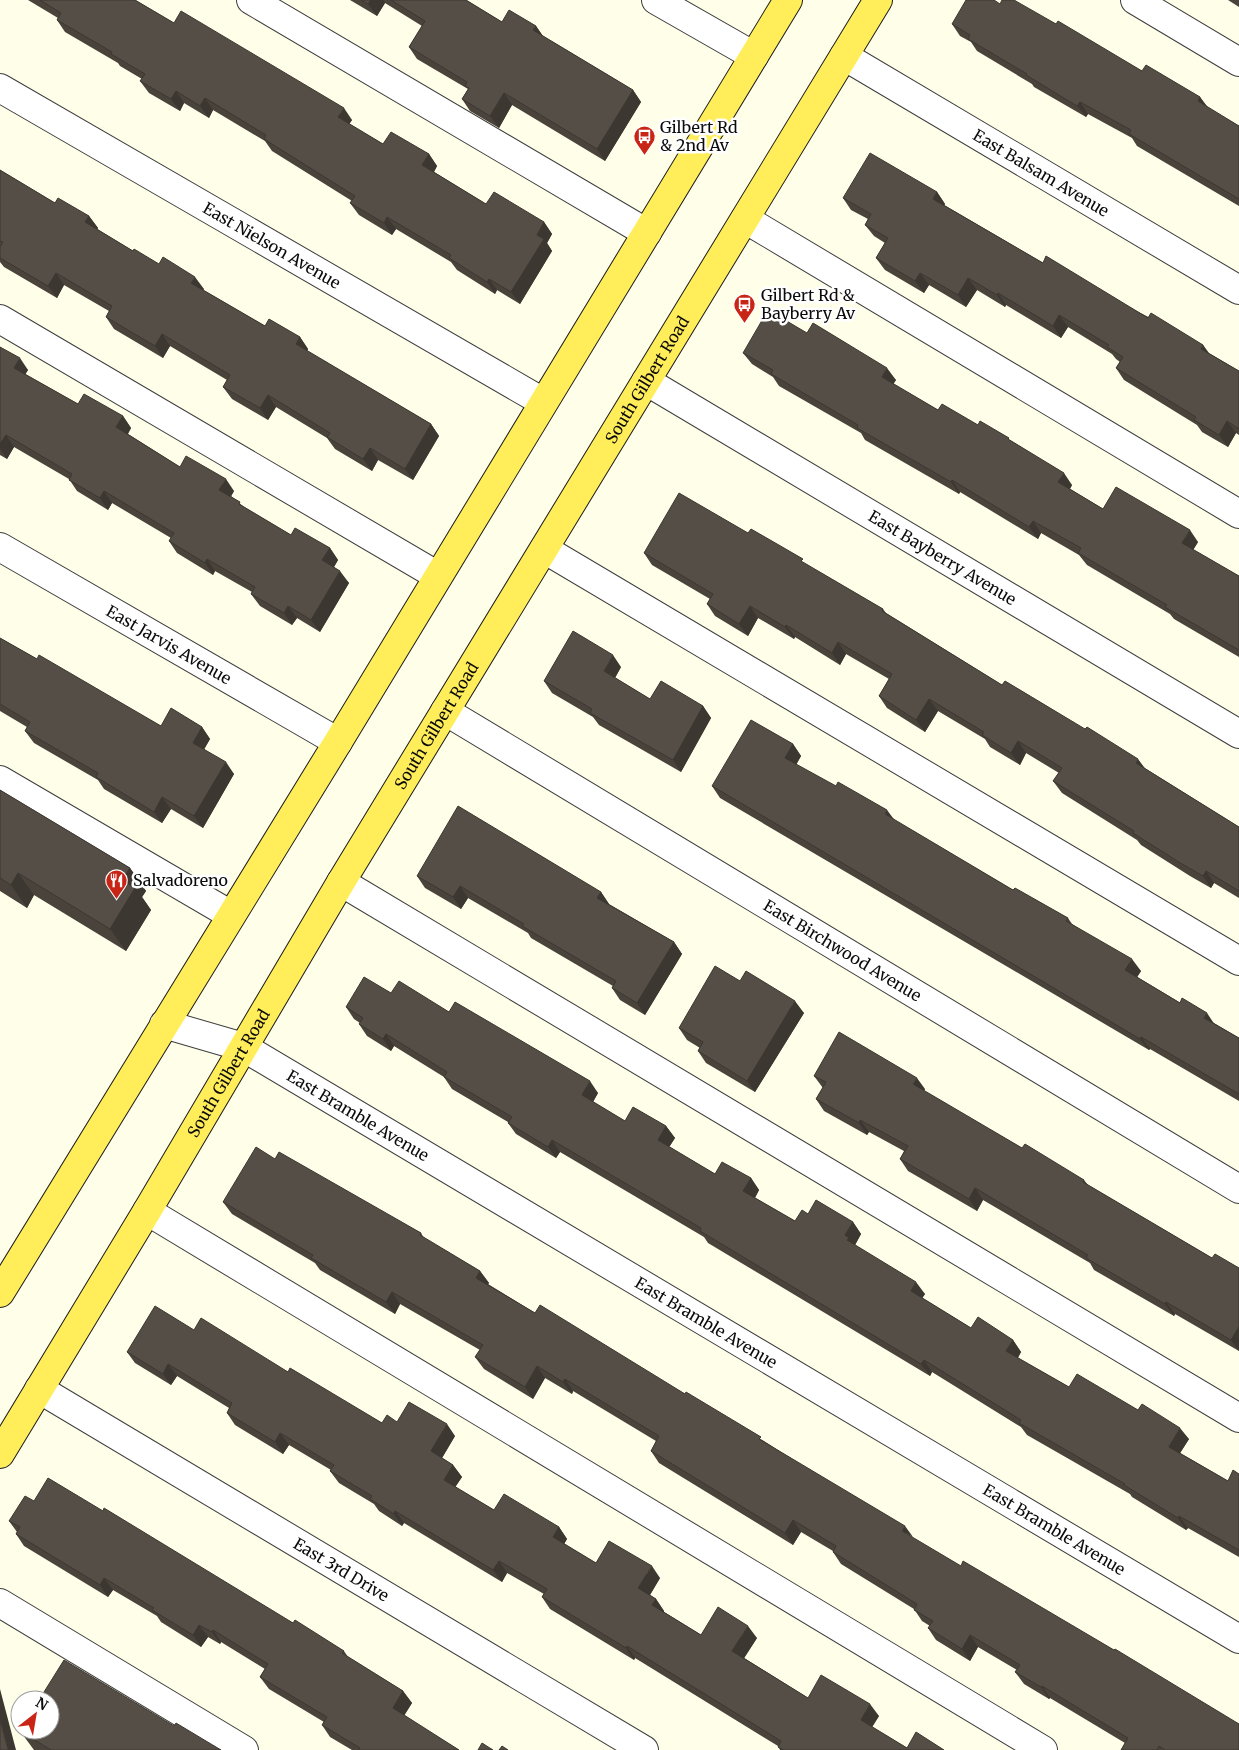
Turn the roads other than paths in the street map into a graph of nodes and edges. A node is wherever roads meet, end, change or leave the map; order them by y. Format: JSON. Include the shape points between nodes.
{"nodes":[{"id":1,"x":250,"y":0,"type":"edge"},
{"id":2,"x":656,"y":0,"type":"edge"},
{"id":3,"x":788,"y":0,"type":"edge"},
{"id":4,"x":878,"y":0,"type":"edge"},
{"id":5,"x":1135,"y":0,"type":"edge"},
{"id":6,"x":754,"y":56,"type":"junction"},
{"id":7,"x":844,"y":56,"type":"junction"},
{"id":8,"x":1239,"y":62,"type":"edge"},
{"id":9,"x":0,"y":88,"type":"edge"},
{"id":10,"x":745,"y":219,"type":"junction"},
{"id":11,"x":646,"y":233,"type":"junction"},
{"id":12,"x":1239,"y":290,"type":"edge"},
{"id":13,"x":0,"y":319,"type":"edge"},
{"id":14,"x":646,"y":381,"type":"junction"},
{"id":15,"x":543,"y":402,"type":"junction"},
{"id":16,"x":1239,"y":514,"type":"edge"},
{"id":17,"x":0,"y":547,"type":"edge"},
{"id":18,"x":544,"y":549,"type":"junction"},
{"id":19,"x":438,"y":576,"type":"junction"},
{"id":20,"x":446,"y":711,"type":"junction"},
{"id":21,"x":1239,"y":734,"type":"edge"},
{"id":22,"x":338,"y":742,"type":"junction"},
{"id":23,"x":0,"y":780,"type":"edge"},
{"id":24,"x":341,"y":882,"type":"junction"},
{"id":25,"x":231,"y":915,"type":"junction"},
{"id":26,"x":1239,"y":961,"type":"edge"},
{"id":27,"x":164,"y":1024,"type":"junction"},
{"id":28,"x":243,"y":1047,"type":"junction"},
{"id":29,"x":1239,"y":1189,"type":"edge"},
{"id":30,"x":147,"y":1211,"type":"junction"},
{"id":31,"x":0,"y":1293,"type":"edge"},
{"id":32,"x":40,"y":1389,"type":"junction"},
{"id":33,"x":1239,"y":1418,"type":"edge"},
{"id":34,"x":0,"y":1454,"type":"edge"},
{"id":35,"x":0,"y":1603,"type":"edge"},
{"id":36,"x":1239,"y":1639,"type":"edge"},
{"id":37,"x":244,"y":1750,"type":"edge"},
{"id":38,"x":644,"y":1750,"type":"edge"},
{"id":39,"x":1044,"y":1750,"type":"edge"}],
"edges":[{"from":1,"to":11,"type":"street"},
{"from":2,"to":6,"type":"street"},
{"from":3,"to":6,"type":"main road"},
{"from":4,"to":7,"type":"main road","name":"South Gilbert Road"},
{"from":5,"to":8,"type":"street"},
{"from":6,"to":11,"type":"main road"},
{"from":7,"to":10,"type":"main road","name":"South Gilbert Road"},
{"from":7,"to":12,"type":"street","name":"East Balsam Avenue"},
{"from":9,"to":15,"type":"street","name":"East Nielson Avenue"},
{"from":10,"to":14,"type":"main road","name":"South Gilbert Road"},
{"from":10,"to":16,"type":"street"},
{"from":11,"to":15,"type":"main road"},
{"from":13,"to":19,"type":"street"},
{"from":14,"to":18,"type":"main road","name":"South Gilbert Road"},
{"from":14,"to":21,"type":"street","name":"East Bayberry Avenue"},
{"from":15,"to":19,"type":"main road"},
{"from":17,"to":22,"type":"street","name":"East Jarvis Avenue"},
{"from":18,"to":20,"type":"main road","name":"South Gilbert Road"},
{"from":18,"to":26,"type":"street"},
{"from":19,"to":22,"type":"main road"},
{"from":20,"to":24,"type":"main road","name":"South Gilbert Road"},
{"from":20,"to":29,"type":"street","name":"East Birchwood Avenue"},
{"from":22,"to":25,"type":"main road"},
{"from":23,"to":25,"type":"street"},
{"from":24,"to":28,"type":"main road","name":"South Gilbert Road"},
{"from":24,"to":33,"type":"street"},
{"from":25,"to":27,"type":"main road"},
{"from":27,"to":28,"type":"street","name":"East Bramble Avenue"},
{"from":27,"to":31,"type":"main road"},
{"from":28,"to":30,"type":"main road","name":"South Gilbert Road"},
{"from":28,"to":36,"type":"street","name":"East Bramble Avenue"},
{"from":30,"to":32,"type":"main road","name":"South Gilbert Road"},
{"from":30,"to":39,"type":"street"},
{"from":32,"to":34,"type":"main road","name":"South Gilbert Road"},
{"from":32,"to":38,"type":"street","name":"East 3rd Drive"},
{"from":35,"to":37,"type":"street"}]}
